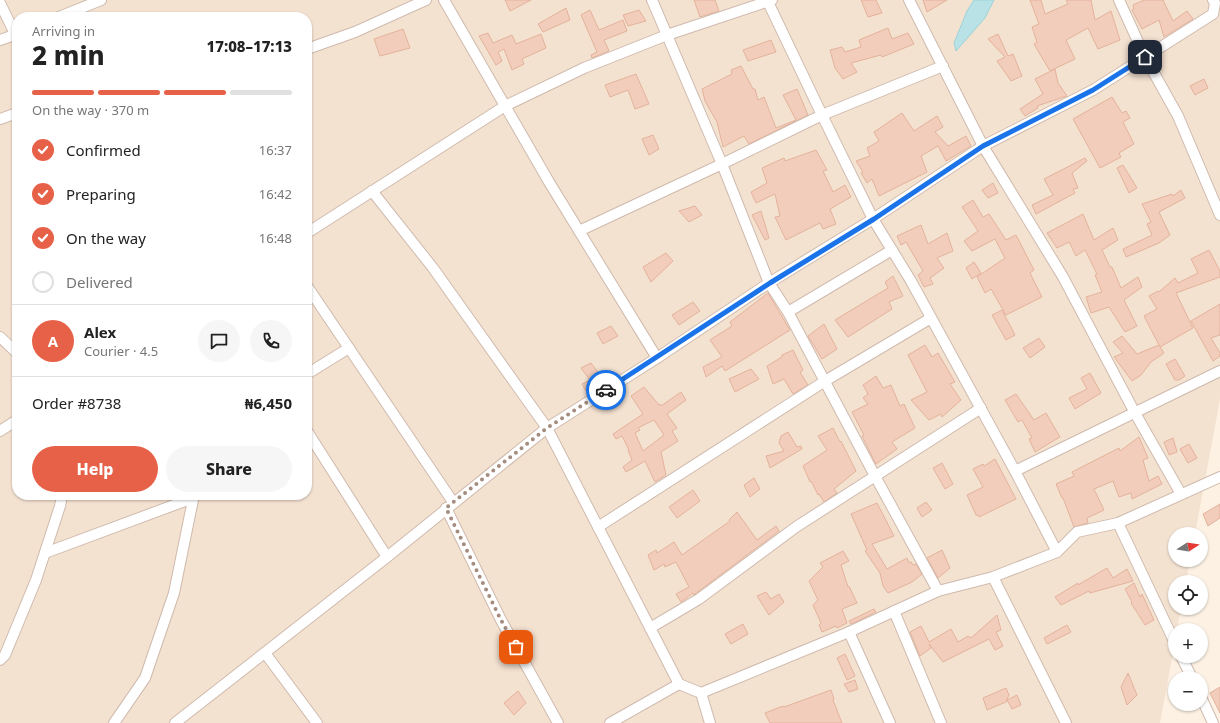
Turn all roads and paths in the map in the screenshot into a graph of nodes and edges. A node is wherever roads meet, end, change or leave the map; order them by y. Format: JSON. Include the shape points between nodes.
{"nodes":[{"id":1,"x":101,"y":0,"type":"edge"},
{"id":2,"x":426,"y":0,"type":"edge"},
{"id":3,"x":444,"y":0,"type":"edge"},
{"id":4,"x":652,"y":0,"type":"edge"},
{"id":5,"x":909,"y":0,"type":"edge"},
{"id":6,"x":1119,"y":0,"type":"edge"},
{"id":7,"x":1213,"y":0,"type":"edge"},
{"id":8,"x":770,"y":1,"type":"edge"},
{"id":9,"x":0,"y":3,"type":"edge"},
{"id":10,"x":71,"y":12,"type":"edge"},
{"id":11,"x":12,"y":27,"type":"edge"},
{"id":12,"x":667,"y":35,"type":"junction"},
{"id":13,"x":12,"y":36,"type":"edge"},
{"id":14,"x":0,"y":40,"type":"edge"},
{"id":15,"x":312,"y":47,"type":"edge"},
{"id":16,"x":1145,"y":57,"type":"junction"},
{"id":17,"x":943,"y":66,"type":"junction"},
{"id":18,"x":505,"y":106,"type":"junction"},
{"id":19,"x":12,"y":114,"type":"edge"},
{"id":20,"x":822,"y":115,"type":"junction"},
{"id":21,"x":0,"y":119,"type":"edge"},
{"id":22,"x":983,"y":146,"type":"junction"},
{"id":23,"x":722,"y":164,"type":"junction"},
{"id":24,"x":372,"y":191,"type":"junction"},
{"id":25,"x":1220,"y":216,"type":"edge"},
{"id":26,"x":874,"y":219,"type":"junction"},
{"id":27,"x":312,"y":230,"type":"edge"},
{"id":28,"x":579,"y":231,"type":"junction"},
{"id":29,"x":892,"y":250,"type":"junction"},
{"id":30,"x":770,"y":283,"type":"junction"},
{"id":31,"x":312,"y":293,"type":"edge"},
{"id":32,"x":788,"y":312,"type":"junction"},
{"id":33,"x":931,"y":318,"type":"junction"},
{"id":34,"x":0,"y":337,"type":"edge"},
{"id":35,"x":12,"y":348,"type":"edge"},
{"id":36,"x":349,"y":348,"type":"junction"},
{"id":37,"x":657,"y":358,"type":"junction"},
{"id":38,"x":312,"y":371,"type":"edge"},
{"id":39,"x":1220,"y":371,"type":"edge"},
{"id":40,"x":825,"y":380,"type":"junction"},
{"id":41,"x":980,"y":408,"type":"junction"},
{"id":42,"x":1135,"y":413,"type":"junction"},
{"id":43,"x":12,"y":423,"type":"edge"},
{"id":44,"x":547,"y":428,"type":"junction"},
{"id":45,"x":0,"y":431,"type":"edge"},
{"id":46,"x":312,"y":440,"type":"edge"},
{"id":47,"x":1015,"y":471,"type":"junction"},
{"id":48,"x":875,"y":476,"type":"junction"},
{"id":49,"x":1220,"y":477,"type":"edge"},
{"id":50,"x":1181,"y":494,"type":"junction"},
{"id":51,"x":61,"y":500,"type":"edge"},
{"id":52,"x":185,"y":500,"type":"edge"},
{"id":53,"x":192,"y":500,"type":"edge"},
{"id":54,"x":450,"y":505,"type":"junction"},
{"id":55,"x":1118,"y":523,"type":"junction"},
{"id":56,"x":598,"y":527,"type":"junction"},
{"id":57,"x":1057,"y":552,"type":"junction"},
{"id":58,"x":45,"y":553,"type":"junction"},
{"id":59,"x":387,"y":556,"type":"junction"},
{"id":60,"x":993,"y":577,"type":"junction"},
{"id":61,"x":938,"y":591,"type":"junction"},
{"id":62,"x":894,"y":611,"type":"junction"},
{"id":63,"x":650,"y":628,"type":"junction"},
{"id":64,"x":1168,"y":628,"type":"edge"},
{"id":65,"x":849,"y":632,"type":"junction"},
{"id":66,"x":265,"y":653,"type":"junction"},
{"id":67,"x":0,"y":660,"type":"edge"},
{"id":68,"x":679,"y":684,"type":"junction"},
{"id":69,"x":701,"y":693,"type":"junction"},
{"id":70,"x":1207,"y":711,"type":"edge"},
{"id":71,"x":1220,"y":719,"type":"edge"},
{"id":72,"x":114,"y":723,"type":"edge"},
{"id":73,"x":175,"y":723,"type":"edge"},
{"id":74,"x":317,"y":723,"type":"edge"},
{"id":75,"x":558,"y":723,"type":"edge"},
{"id":76,"x":610,"y":723,"type":"edge"},
{"id":77,"x":710,"y":723,"type":"edge"},
{"id":78,"x":890,"y":723,"type":"edge"},
{"id":79,"x":942,"y":723,"type":"edge"},
{"id":80,"x":1066,"y":723,"type":"edge"},
{"id":81,"x":1213,"y":723,"type":"edge"}],
"edges":[{"from":1,"to":10,"type":"street"},
{"from":2,"to":15,"type":"street","via":[[356,32]]},
{"from":3,"to":18,"type":"street"},
{"from":4,"to":12,"type":"street"},
{"from":5,"to":17,"type":"street"},
{"from":6,"to":16,"type":"street"},
{"from":7,"to":16,"type":"street","via":[[1213,14]]},
{"from":8,"to":12,"type":"street"},
{"from":8,"to":20,"type":"street"},
{"from":9,"to":11,"type":"street"},
{"from":12,"to":18,"type":"street","via":[[584,68]]},
{"from":12,"to":23,"type":"street"},
{"from":13,"to":14,"type":"street"},
{"from":16,"to":22,"type":"street","via":[[1093,90]]},
{"from":16,"to":25,"type":"street","via":[[1178,116]]},
{"from":17,"to":20,"type":"street"},
{"from":17,"to":22,"type":"street"},
{"from":18,"to":24,"type":"street"},
{"from":18,"to":28,"type":"street"},
{"from":19,"to":21,"type":"street"},
{"from":20,"to":23,"type":"street"},
{"from":20,"to":26,"type":"street"},
{"from":22,"to":26,"type":"street"},
{"from":22,"to":42,"type":"street","via":[[1062,277]]},
{"from":23,"to":28,"type":"street"},
{"from":23,"to":30,"type":"street"},
{"from":24,"to":27,"type":"street"},
{"from":24,"to":44,"type":"street","via":[[433,268]]},
{"from":26,"to":29,"type":"street"},
{"from":26,"to":30,"type":"street"},
{"from":28,"to":37,"type":"street"},
{"from":29,"to":32,"type":"street"},
{"from":29,"to":33,"type":"street"},
{"from":30,"to":32,"type":"street"},
{"from":30,"to":37,"type":"street"},
{"from":31,"to":36,"type":"street"},
{"from":32,"to":40,"type":"street"},
{"from":33,"to":40,"type":"street"},
{"from":33,"to":41,"type":"street"},
{"from":34,"to":35,"type":"street"},
{"from":36,"to":38,"type":"street"},
{"from":36,"to":54,"type":"street"},
{"from":37,"to":44,"type":"street"},
{"from":39,"to":42,"type":"street"},
{"from":40,"to":48,"type":"street"},
{"from":40,"to":56,"type":"street"},
{"from":41,"to":47,"type":"street"},
{"from":41,"to":48,"type":"street"},
{"from":42,"to":47,"type":"street"},
{"from":42,"to":50,"type":"street"},
{"from":43,"to":45,"type":"street"},
{"from":44,"to":54,"type":"street"},
{"from":44,"to":56,"type":"street"},
{"from":46,"to":59,"type":"street"},
{"from":47,"to":57,"type":"street"},
{"from":48,"to":61,"type":"street"},
{"from":48,"to":63,"type":"street","via":[[796,527],[699,599]]},
{"from":49,"to":50,"type":"street"},
{"from":50,"to":55,"type":"street"},
{"from":51,"to":58,"type":"street"},
{"from":52,"to":58,"type":"street"},
{"from":53,"to":72,"type":"street","via":[[174,593],[145,678]]},
{"from":54,"to":59,"type":"street"},
{"from":54,"to":75,"type":"street","via":[[501,620]]},
{"from":55,"to":57,"type":"street","via":[[1077,532]]},
{"from":55,"to":64,"type":"street"},
{"from":56,"to":63,"type":"street"},
{"from":57,"to":60,"type":"street"},
{"from":58,"to":67,"type":"street","via":[[36,580]]},
{"from":59,"to":66,"type":"street"},
{"from":60,"to":61,"type":"street"},
{"from":60,"to":80,"type":"street"},
{"from":61,"to":62,"type":"street"},
{"from":62,"to":65,"type":"street"},
{"from":62,"to":79,"type":"street"},
{"from":63,"to":68,"type":"street"},
{"from":65,"to":69,"type":"street"},
{"from":65,"to":78,"type":"street"},
{"from":66,"to":73,"type":"street"},
{"from":66,"to":74,"type":"street"},
{"from":68,"to":69,"type":"street"},
{"from":68,"to":76,"type":"street"},
{"from":69,"to":77,"type":"street"},
{"from":70,"to":81,"type":"street"},
{"from":71,"to":81,"type":"street"}]}
